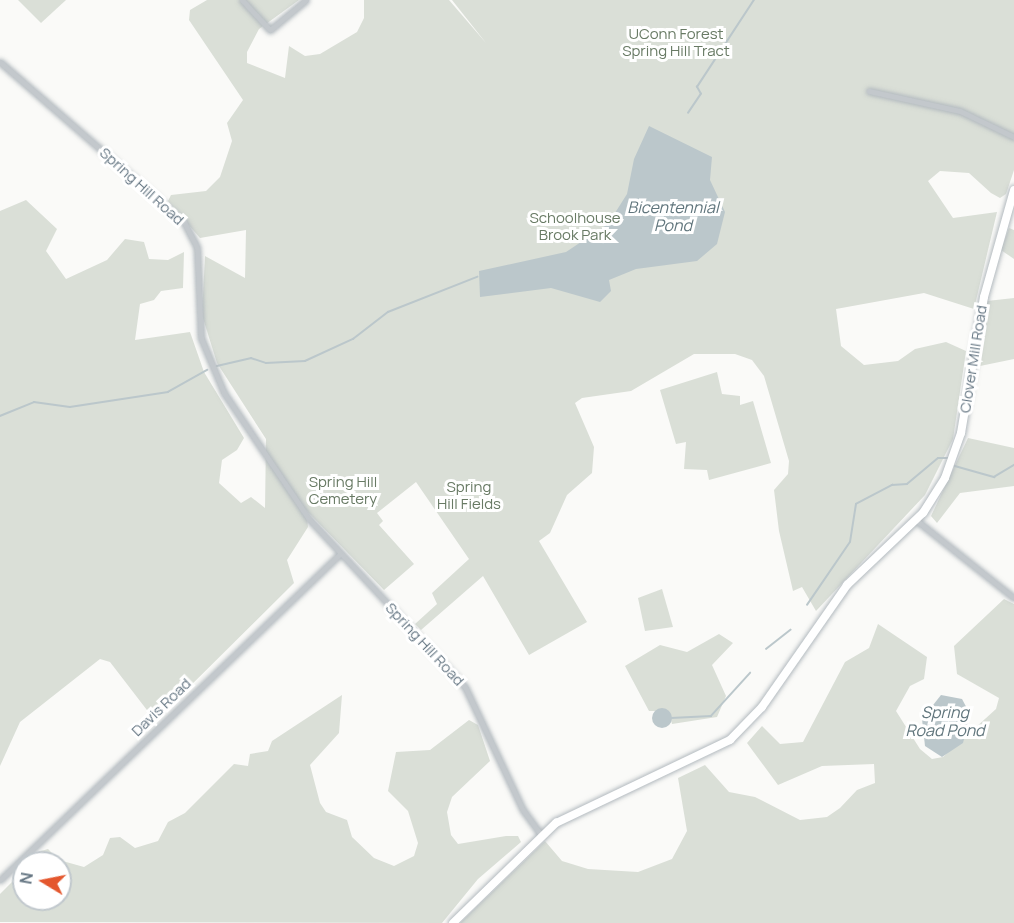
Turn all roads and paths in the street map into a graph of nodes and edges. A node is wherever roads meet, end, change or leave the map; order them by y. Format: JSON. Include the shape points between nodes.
{"nodes":[{"id":1,"x":242,"y":0,"type":"edge"},
{"id":2,"x":306,"y":0,"type":"edge"},
{"id":3,"x":0,"y":62,"type":"edge"},
{"id":4,"x":869,"y":91,"type":"dead end"},
{"id":5,"x":1014,"y":137,"type":"edge"},
{"id":6,"x":1014,"y":190,"type":"edge"},
{"id":7,"x":916,"y":520,"type":"junction"},
{"id":8,"x":340,"y":554,"type":"junction"},
{"id":9,"x":1014,"y":598,"type":"edge"},
{"id":10,"x":542,"y":836,"type":"junction"},
{"id":11,"x":0,"y":880,"type":"edge"},
{"id":12,"x":453,"y":923,"type":"edge"}],
"edges":[{"from":1,"to":2,"type":"street","via":[[270,30]]},
{"from":3,"to":8,"type":"street","name":"Spring Hill Road","via":[[188,228],[199,264],[197,322],[224,393],[309,519]]},
{"from":4,"to":5,"type":"street","via":[[960,111]]},
{"from":6,"to":7,"type":"street","name":"Clover Mill Road","via":[[984,297],[954,458]]},
{"from":7,"to":9,"type":"street"},
{"from":7,"to":10,"type":"street","via":[[847,585],[762,707],[729,740],[556,824]]},
{"from":8,"to":10,"type":"street","name":"Spring Hill Road","via":[[465,687],[523,810]]},
{"from":8,"to":11,"type":"street","name":"Davis Road"},
{"from":10,"to":12,"type":"street"}]}
